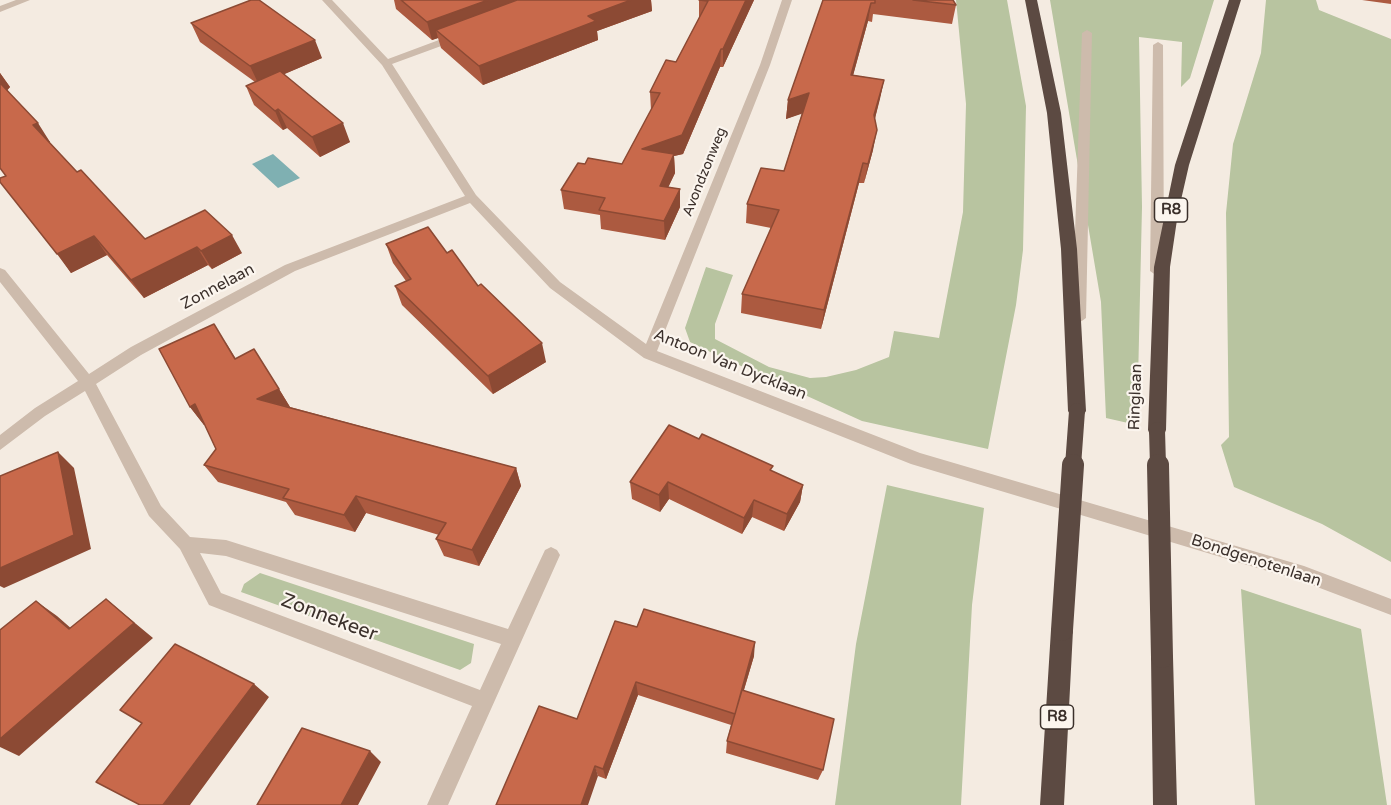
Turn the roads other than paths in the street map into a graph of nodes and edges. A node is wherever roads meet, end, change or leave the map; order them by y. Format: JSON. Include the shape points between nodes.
{"nodes":[{"id":1,"x":25,"y":0,"type":"edge"},
{"id":2,"x":327,"y":0,"type":"edge"},
{"id":3,"x":787,"y":0,"type":"edge"},
{"id":4,"x":1031,"y":0,"type":"edge"},
{"id":5,"x":1235,"y":0,"type":"edge"},
{"id":6,"x":0,"y":9,"type":"edge"},
{"id":7,"x":472,"y":31,"type":"edge"},
{"id":8,"x":1087,"y":33,"type":"dead end"},
{"id":9,"x":1158,"y":45,"type":"dead end"},
{"id":10,"x":386,"y":63,"type":"junction"},
{"id":11,"x":472,"y":198,"type":"junction"},
{"id":12,"x":0,"y":273,"type":"edge"},
{"id":13,"x":648,"y":354,"type":"junction"},
{"id":14,"x":88,"y":383,"type":"junction"},
{"id":15,"x":1077,"y":411,"type":"junction"},
{"id":16,"x":1157,"y":430,"type":"junction"},
{"id":17,"x":0,"y":444,"type":"edge"},
{"id":18,"x":1119,"y":518,"type":"joint"},
{"id":19,"x":186,"y":544,"type":"junction"},
{"id":20,"x":550,"y":555,"type":"dead end"},
{"id":21,"x":1391,"y":608,"type":"edge"},
{"id":22,"x":511,"y":639,"type":"junction"},
{"id":23,"x":484,"y":701,"type":"junction"},
{"id":24,"x":437,"y":805,"type":"edge"},
{"id":25,"x":1052,"y":805,"type":"edge"},
{"id":26,"x":1165,"y":805,"type":"edge"}],
"edges":[{"from":1,"to":6,"type":"street"},
{"from":2,"to":10,"type":"street","name":"Antoon Van Dycklaan"},
{"from":3,"to":13,"type":"street","name":"Avondzonweg","via":[[765,65]]},
{"from":4,"to":15,"type":"highway","number":"R8","via":[[1054,113],[1069,249]]},
{"from":5,"to":16,"type":"highway","name":"Ringlaan","number":"R8","via":[[1182,165],[1171,213],[1162,267]]},
{"from":7,"to":10,"type":"street"},
{"from":8,"to":15,"type":"street"},
{"from":9,"to":16,"type":"street"},
{"from":10,"to":11,"type":"street","name":"Antoon Van Dycklaan"},
{"from":11,"to":13,"type":"street","name":"Antoon Van Dycklaan","via":[[555,285]]},
{"from":11,"to":14,"type":"street","name":"Zonnelaan","via":[[290,268],[136,351]]},
{"from":12,"to":14,"type":"street","name":"Zonnekeer"},
{"from":13,"to":18,"type":"street","name":"Antoon Van Dycklaan","via":[[917,459]]},
{"from":14,"to":17,"type":"street","name":"Zonnelaan","via":[[40,412]]},
{"from":14,"to":19,"type":"street","name":"Zonnekeer","via":[[155,511]]},
{"from":15,"to":25,"type":"highway","number":"R8","bridge":true},
{"from":16,"to":26,"type":"highway","name":"Ringlaan","number":"R8","bridge":true},
{"from":18,"to":21,"type":"street","name":"Bondgenotenlaan","via":[[1304,574]]},
{"from":19,"to":22,"type":"street","name":"Zonnekeer","via":[[226,548]]},
{"from":19,"to":23,"type":"street","name":"Zonnekeer","via":[[216,599]]},
{"from":20,"to":22,"type":"street"},
{"from":22,"to":23,"type":"street"},
{"from":23,"to":24,"type":"street"}]}
